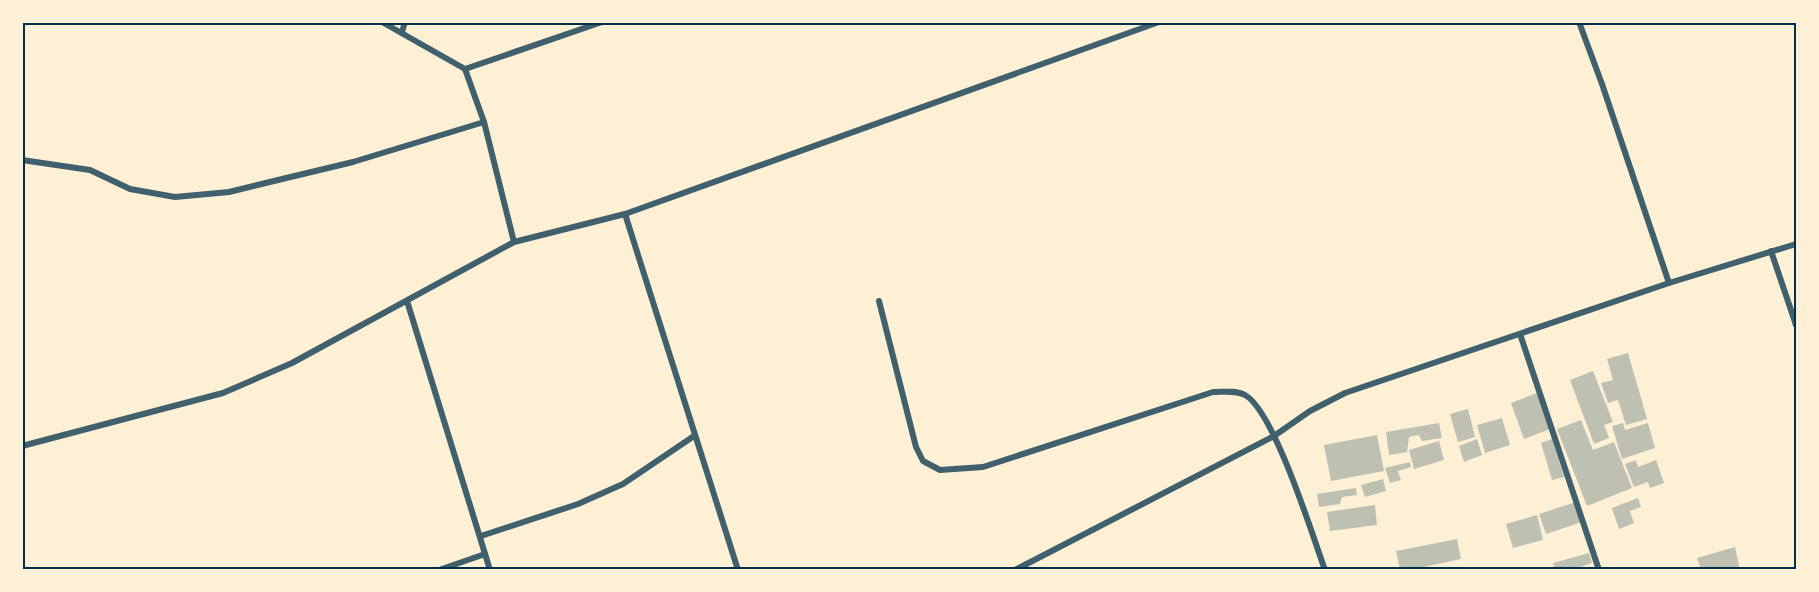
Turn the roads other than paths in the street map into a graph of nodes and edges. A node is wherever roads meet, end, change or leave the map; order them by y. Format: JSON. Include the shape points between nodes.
{"nodes":[{"id":1,"x":382,"y":22,"type":"edge"},
{"id":2,"x":405,"y":22,"type":"edge"},
{"id":3,"x":602,"y":22,"type":"edge"},
{"id":4,"x":1159,"y":22,"type":"edge"},
{"id":5,"x":1579,"y":22,"type":"edge"},
{"id":6,"x":402,"y":32,"type":"junction"},
{"id":7,"x":465,"y":69,"type":"junction"},
{"id":8,"x":484,"y":122,"type":"junction"},
{"id":9,"x":22,"y":160,"type":"edge"},
{"id":10,"x":625,"y":214,"type":"junction"},
{"id":11,"x":514,"y":242,"type":"junction"},
{"id":12,"x":1797,"y":244,"type":"edge"},
{"id":13,"x":1772,"y":251,"type":"junction"},
{"id":14,"x":1669,"y":282,"type":"junction"},
{"id":15,"x":407,"y":301,"type":"junction"},
{"id":16,"x":879,"y":302,"type":"dead end"},
{"id":17,"x":1797,"y":325,"type":"edge"},
{"id":18,"x":1520,"y":334,"type":"junction"},
{"id":19,"x":694,"y":436,"type":"junction"},
{"id":20,"x":1274,"y":436,"type":"junction"},
{"id":21,"x":22,"y":446,"type":"edge"},
{"id":22,"x":480,"y":536,"type":"junction"},
{"id":23,"x":485,"y":554,"type":"junction"},
{"id":24,"x":439,"y":570,"type":"edge"},
{"id":25,"x":490,"y":570,"type":"edge"},
{"id":26,"x":738,"y":570,"type":"edge"},
{"id":27,"x":1015,"y":570,"type":"edge"},
{"id":28,"x":1325,"y":570,"type":"edge"},
{"id":29,"x":1599,"y":570,"type":"edge"}],
"edges":[{"from":1,"to":6,"type":"street"},
{"from":2,"to":6,"type":"street"},
{"from":3,"to":7,"type":"street"},
{"from":4,"to":10,"type":"street"},
{"from":5,"to":14,"type":"street"},
{"from":6,"to":7,"type":"street"},
{"from":7,"to":8,"type":"street"},
{"from":8,"to":9,"type":"street","via":[[353,162],[229,192],[176,197],[130,189],[90,170]]},
{"from":8,"to":11,"type":"street"},
{"from":10,"to":11,"type":"street"},
{"from":10,"to":19,"type":"street"},
{"from":11,"to":15,"type":"street"},
{"from":12,"to":13,"type":"street"},
{"from":13,"to":14,"type":"street"},
{"from":13,"to":17,"type":"street"},
{"from":14,"to":18,"type":"street"},
{"from":15,"to":21,"type":"street","via":[[292,363],[224,393]]},
{"from":15,"to":22,"type":"street"},
{"from":16,"to":20,"type":"street","via":[[916,447],[923,462],[940,470],[982,467],[1213,392],[1244,394],[1258,406]]},
{"from":18,"to":20,"type":"street","via":[[1345,393]]},
{"from":18,"to":29,"type":"street"},
{"from":19,"to":22,"type":"street","via":[[623,484],[578,504]]},
{"from":19,"to":26,"type":"street"},
{"from":20,"to":27,"type":"street"},
{"from":20,"to":28,"type":"street"},
{"from":22,"to":23,"type":"street"},
{"from":23,"to":24,"type":"street"},
{"from":23,"to":25,"type":"street"}]}
